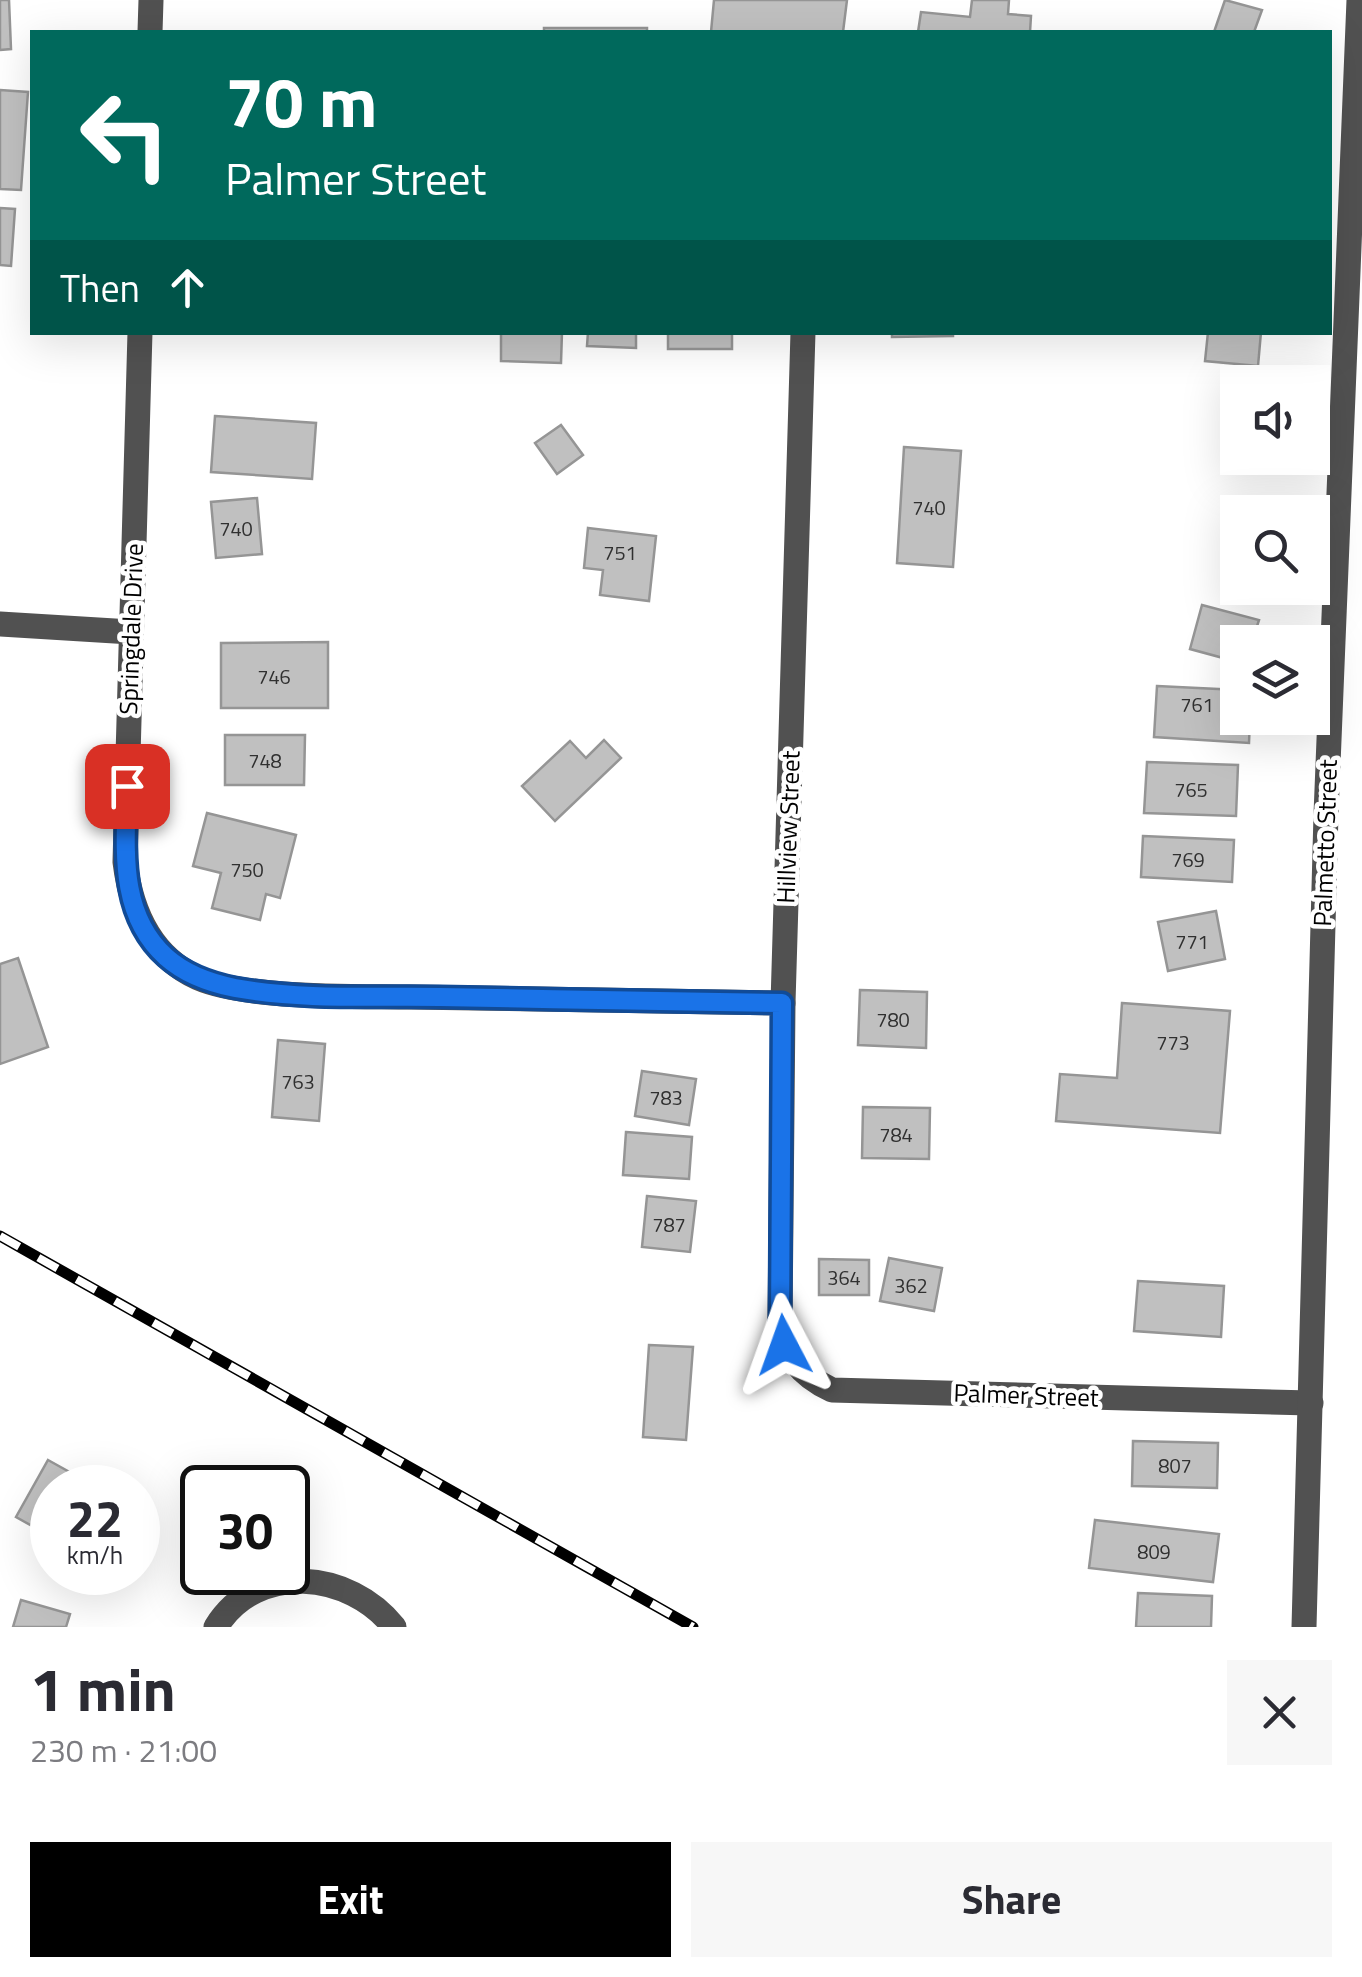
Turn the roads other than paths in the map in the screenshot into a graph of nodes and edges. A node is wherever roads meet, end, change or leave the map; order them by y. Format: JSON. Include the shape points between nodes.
{"nodes":[{"id":1,"x":151,"y":0,"type":"edge"},
{"id":2,"x":1359,"y":0,"type":"edge"},
{"id":3,"x":150,"y":30,"type":"edge"},
{"id":4,"x":1340,"y":206,"type":"edge"},
{"id":5,"x":140,"y":335,"type":"edge"},
{"id":6,"x":803,"y":335,"type":"edge"},
{"id":7,"x":0,"y":624,"type":"edge"},
{"id":8,"x":131,"y":632,"type":"junction"},
{"id":9,"x":782,"y":1003,"type":"junction"},
{"id":10,"x":780,"y":1322,"type":"joint"},
{"id":11,"x":1311,"y":1402,"type":"junction"},
{"id":12,"x":216,"y":1627,"type":"edge"},
{"id":13,"x":394,"y":1627,"type":"edge"},
{"id":14,"x":1304,"y":1627,"type":"edge"}],
"edges":[{"from":1,"to":3,"type":"street"},
{"from":2,"to":4,"type":"street","name":"Palmetto Street"},
{"from":4,"to":11,"type":"street","name":"Palmetto Street"},
{"from":5,"to":8,"type":"street","name":"Springdale Drive"},
{"from":6,"to":9,"type":"street","name":"Hillview Street"},
{"from":7,"to":8,"type":"street"},
{"from":8,"to":9,"type":"street","name":"Springdale Drive","via":[[130,893],[143,929],[166,958],[199,978],[328,996]]},
{"from":9,"to":10,"type":"street","name":"Hillview Street"},
{"from":10,"to":11,"type":"street","name":"Palmer Street","via":[[794,1364],[832,1390]]},
{"from":11,"to":14,"type":"street","name":"Palmetto Street"},
{"from":12,"to":13,"type":"street","via":[[250,1595],[283,1582],[318,1581],[352,1591]]}]}
